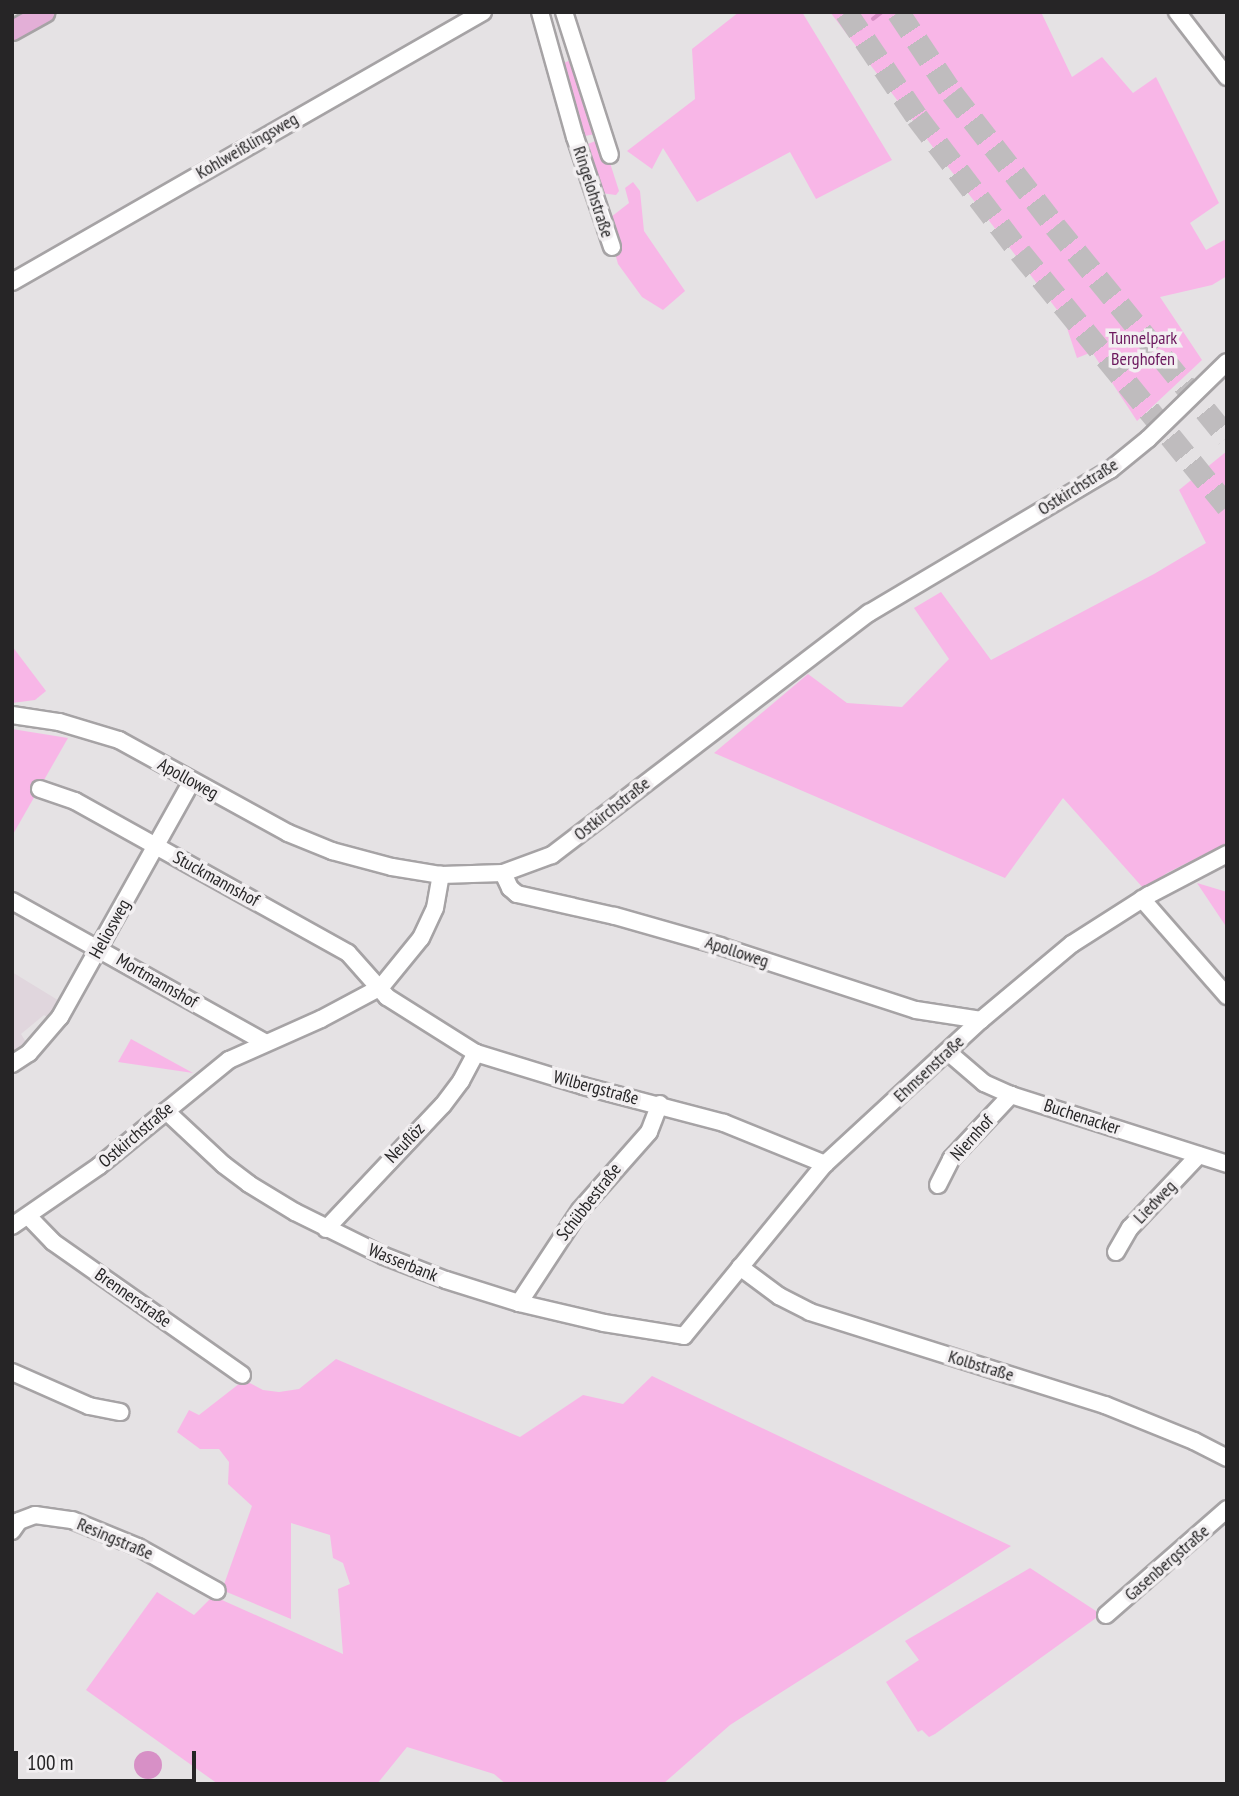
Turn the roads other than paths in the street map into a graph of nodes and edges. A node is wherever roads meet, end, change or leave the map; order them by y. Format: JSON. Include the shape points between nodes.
{"nodes":[{"id":1,"x":44,"y":12,"type":"edge"},
{"id":2,"x":483,"y":12,"type":"edge"},
{"id":3,"x":540,"y":12,"type":"edge"},
{"id":4,"x":564,"y":12,"type":"edge"},
{"id":5,"x":1177,"y":12,"type":"edge"},
{"id":6,"x":12,"y":30,"type":"edge"},
{"id":7,"x":576,"y":52,"type":"junction"},
{"id":8,"x":553,"y":59,"type":"junction"},
{"id":9,"x":1227,"y":77,"type":"edge"},
{"id":10,"x":601,"y":131,"type":"junction"},
{"id":11,"x":575,"y":137,"type":"junction"},
{"id":12,"x":610,"y":155,"type":"dead end"},
{"id":13,"x":612,"y":247,"type":"dead end"},
{"id":14,"x":12,"y":282,"type":"edge"},
{"id":15,"x":1227,"y":362,"type":"edge"},
{"id":16,"x":12,"y":715,"type":"edge"},
{"id":17,"x":192,"y":781,"type":"junction"},
{"id":18,"x":40,"y":789,"type":"dead end"},
{"id":19,"x":157,"y":845,"type":"junction"},
{"id":20,"x":1227,"y":854,"type":"edge"},
{"id":21,"x":503,"y":873,"type":"junction"},
{"id":22,"x":441,"y":875,"type":"junction"},
{"id":23,"x":1142,"y":899,"type":"junction"},
{"id":24,"x":12,"y":901,"type":"edge"},
{"id":25,"x":99,"y":948,"type":"junction"},
{"id":26,"x":381,"y":986,"type":"junction"},
{"id":27,"x":1227,"y":996,"type":"edge"},
{"id":28,"x":981,"y":1020,"type":"junction"},
{"id":29,"x":264,"y":1042,"type":"junction"},
{"id":30,"x":948,"y":1052,"type":"junction"},
{"id":31,"x":476,"y":1053,"type":"junction"},
{"id":32,"x":12,"y":1064,"type":"edge"},
{"id":33,"x":1011,"y":1095,"type":"junction"},
{"id":34,"x":660,"y":1104,"type":"junction"},
{"id":35,"x":166,"y":1111,"type":"junction"},
{"id":36,"x":1199,"y":1155,"type":"junction"},
{"id":37,"x":825,"y":1164,"type":"junction"},
{"id":38,"x":1227,"y":1164,"type":"edge"},
{"id":39,"x":937,"y":1185,"type":"dead end"},
{"id":40,"x":28,"y":1216,"type":"junction"},
{"id":41,"x":12,"y":1226,"type":"edge"},
{"id":42,"x":326,"y":1228,"type":"junction"},
{"id":43,"x":1116,"y":1252,"type":"dead end"},
{"id":44,"x":740,"y":1268,"type":"junction"},
{"id":45,"x":519,"y":1303,"type":"junction"},
{"id":46,"x":678,"y":1337,"type":"joint"},
{"id":47,"x":12,"y":1373,"type":"edge"},
{"id":48,"x":242,"y":1375,"type":"dead end"},
{"id":49,"x":120,"y":1412,"type":"dead end"},
{"id":50,"x":1227,"y":1458,"type":"edge"},
{"id":51,"x":1227,"y":1510,"type":"edge"},
{"id":52,"x":12,"y":1531,"type":"edge"},
{"id":53,"x":216,"y":1591,"type":"dead end"},
{"id":54,"x":1106,"y":1615,"type":"dead end"}],
"edges":[{"from":1,"to":6,"type":"main road"},
{"from":2,"to":14,"type":"street","name":"Kohlweißlingsweg"},
{"from":3,"to":8,"type":"street","name":"Ringelohstraße"},
{"from":4,"to":7,"type":"street","name":"Ringelohstraße"},
{"from":5,"to":9,"type":"street"},
{"from":7,"to":8,"type":"street"},
{"from":7,"to":10,"type":"street","name":"Ringelohstraße"},
{"from":8,"to":11,"type":"street","name":"Ringelohstraße"},
{"from":10,"to":11,"type":"street","name":"Ringelohstraße","via":[[585,141]]},
{"from":10,"to":12,"type":"street","name":"Ringelohstraße"},
{"from":11,"to":13,"type":"street","name":"Ringelohstraße"},
{"from":15,"to":21,"type":"street","name":"Ostkirchstraße","via":[[1110,470],[869,613],[552,855]]},
{"from":16,"to":17,"type":"street","name":"Apolloweg","via":[[59,722],[119,740]]},
{"from":17,"to":19,"type":"street","name":"Heliosweg"},
{"from":17,"to":22,"type":"street","name":"Apolloweg","via":[[288,833],[332,850]]},
{"from":18,"to":19,"type":"street","name":"Stuckmannshof","via":[[75,801]]},
{"from":19,"to":25,"type":"street","name":"Heliosweg"},
{"from":19,"to":26,"type":"street","name":"Stuckmannshof","via":[[348,953]]},
{"from":20,"to":23,"type":"street","name":"Ehmsenstraße"},
{"from":21,"to":22,"type":"street","name":"Ostkirchstraße"},
{"from":21,"to":28,"type":"street","name":"Apolloweg","via":[[517,894],[720,946],[916,1010]]},
{"from":22,"to":26,"type":"street","name":"Ostkirchstraße","via":[[435,908],[421,938]]},
{"from":23,"to":27,"type":"street"},
{"from":23,"to":28,"type":"street","name":"Ehmsenstraße","via":[[1072,944]]},
{"from":24,"to":25,"type":"street","name":"Mortmannshof"},
{"from":25,"to":29,"type":"street","name":"Mortmannshof"},
{"from":25,"to":32,"type":"street","name":"Heliosweg","via":[[60,1017],[29,1053]]},
{"from":26,"to":29,"type":"street","name":"Ostkirchstraße","via":[[321,1019]]},
{"from":26,"to":31,"type":"street","name":"Wilbergstraße","via":[[387,997]]},
{"from":28,"to":30,"type":"street","name":"Ehmsenstraße"},
{"from":29,"to":35,"type":"street","name":"Ostkirchstraße","via":[[221,1066]]},
{"from":30,"to":33,"type":"street","name":"Buchenacker","via":[[984,1083]]},
{"from":30,"to":37,"type":"street","name":"Ehmsenstraße"},
{"from":31,"to":34,"type":"street","name":"Wilbergstraße"},
{"from":31,"to":42,"type":"street","name":"Neuflöz","via":[[443,1105]]},
{"from":33,"to":36,"type":"street","name":"Buchenacker"},
{"from":33,"to":39,"type":"street","name":"Niernhof","via":[[951,1159]]},
{"from":34,"to":37,"type":"street","name":"Wilbergstraße","via":[[767,1138]]},
{"from":34,"to":45,"type":"street","name":"Schübbestraße","via":[[649,1132],[580,1210]]},
{"from":35,"to":40,"type":"street","name":"Ostkirchstraße"},
{"from":35,"to":42,"type":"street","name":"Wasserbank","via":[[249,1184]]},
{"from":36,"to":38,"type":"street","name":"Buchenacker"},
{"from":36,"to":43,"type":"street","name":"Liedweg","via":[[1130,1228]]},
{"from":37,"to":44,"type":"street","name":"Ehmsenstraße"},
{"from":40,"to":41,"type":"street","name":"Ostkirchstraße"},
{"from":40,"to":48,"type":"street","name":"Brennerstraße","via":[[53,1242]]},
{"from":42,"to":45,"type":"street","name":"Wasserbank","via":[[415,1269]]},
{"from":44,"to":46,"type":"street","name":"Ehmsenstraße","via":[[691,1331]]},
{"from":44,"to":50,"type":"street","name":"Kolbstraße","via":[[810,1312],[1105,1405]]},
{"from":45,"to":46,"type":"street","name":"Wasserbank"},
{"from":47,"to":49,"type":"street","via":[[89,1406]]},
{"from":51,"to":54,"type":"street","name":"Gasenbergstraße"},
{"from":52,"to":53,"type":"street","name":"Resingstraße","via":[[19,1521],[34,1515],[72,1520],[138,1547]]}]}
